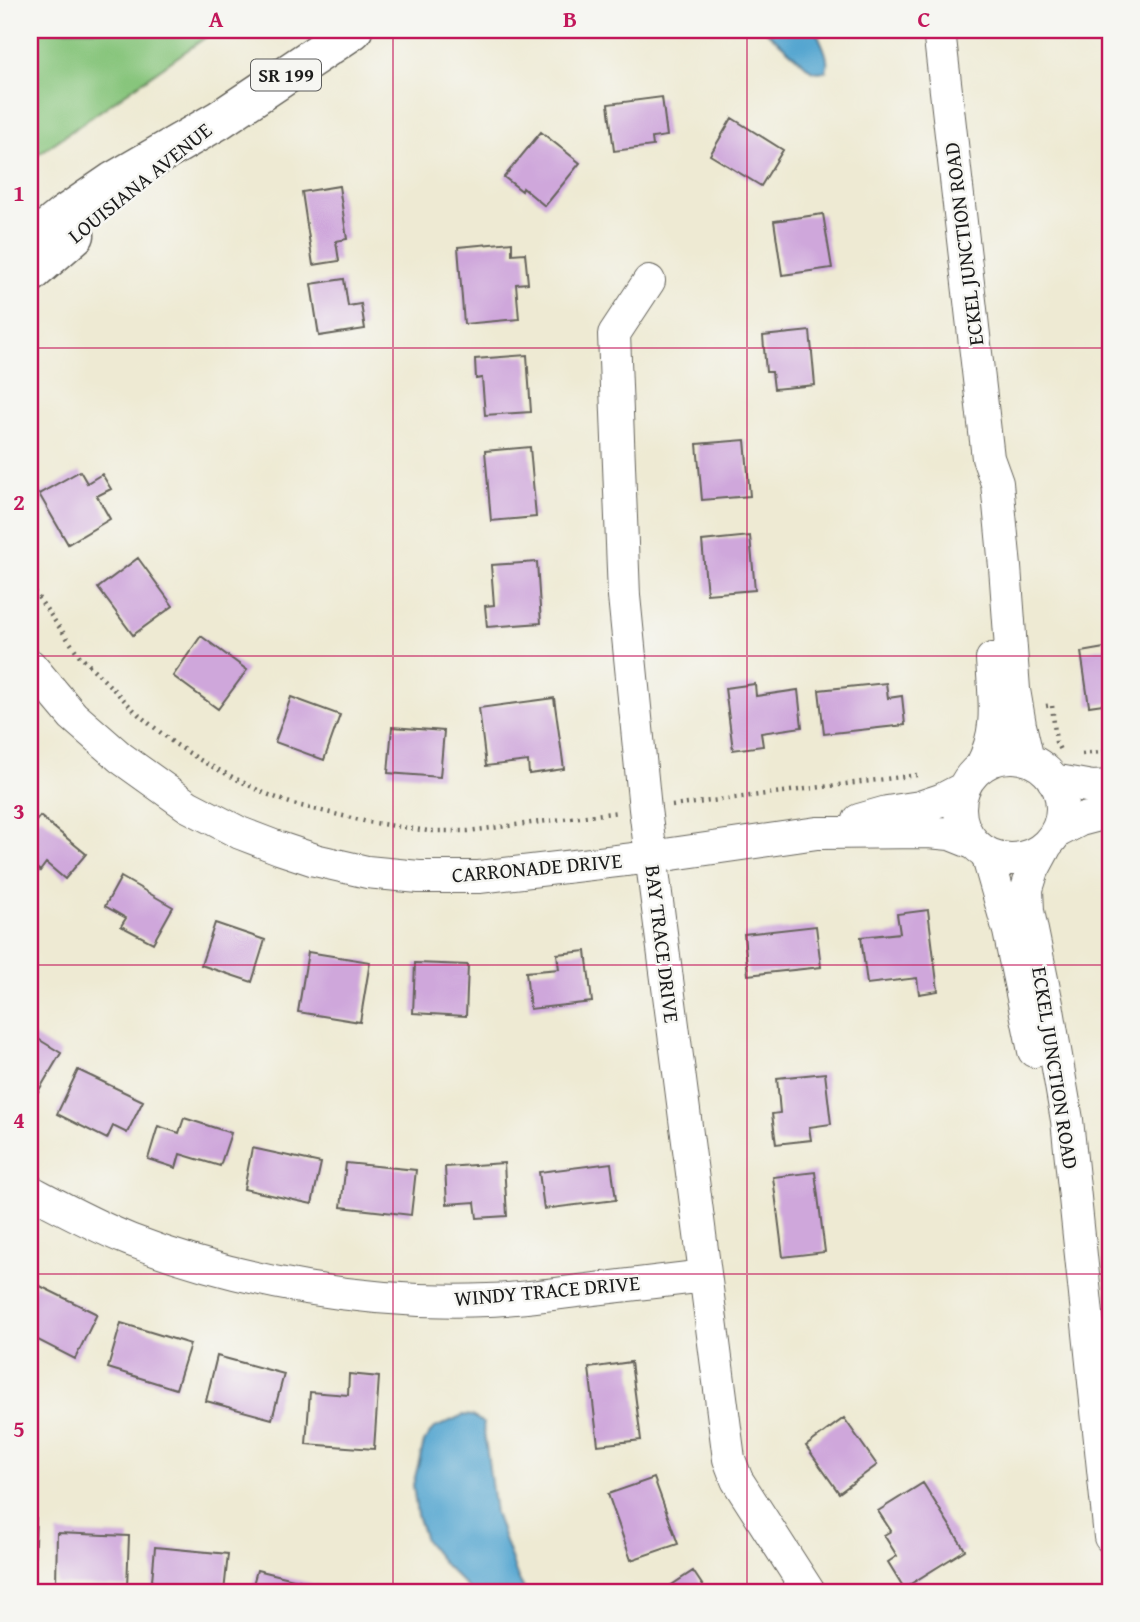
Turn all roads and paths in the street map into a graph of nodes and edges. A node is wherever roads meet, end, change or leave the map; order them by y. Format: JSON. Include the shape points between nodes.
{"nodes":[{"id":1,"x":353,"y":30,"type":"edge"},
{"id":2,"x":939,"y":30,"type":"edge"},
{"id":3,"x":219,"y":120,"type":"junction"},
{"id":4,"x":30,"y":243,"type":"edge"},
{"id":5,"x":30,"y":274,"type":"edge"},
{"id":6,"x":649,"y":281,"type":"dead end"},
{"id":7,"x":988,"y":458,"type":"junction"},
{"id":8,"x":30,"y":586,"type":"edge"},
{"id":9,"x":30,"y":665,"type":"edge"},
{"id":10,"x":1042,"y":706,"type":"dead end"},
{"id":11,"x":1110,"y":751,"type":"edge"},
{"id":12,"x":1077,"y":754,"type":"dead end"},
{"id":13,"x":1028,"y":760,"type":"junction"},
{"id":14,"x":1061,"y":767,"type":"junction"},
{"id":15,"x":925,"y":774,"type":"dead end"},
{"id":16,"x":972,"y":777,"type":"junction"},
{"id":17,"x":1110,"y":786,"type":"edge"},
{"id":18,"x":664,"y":807,"type":"dead end"},
{"id":19,"x":627,"y":811,"type":"dead end"},
{"id":20,"x":1110,"y":812,"type":"edge"},
{"id":21,"x":817,"y":833,"type":"junction"},
{"id":22,"x":1052,"y":838,"type":"junction"},
{"id":23,"x":981,"y":849,"type":"junction"},
{"id":24,"x":651,"y":857,"type":"junction"},
{"id":25,"x":30,"y":1191,"type":"edge"},
{"id":26,"x":705,"y":1276,"type":"junction"},
{"id":27,"x":1085,"y":1296,"type":"junction"},
{"id":28,"x":1110,"y":1537,"type":"edge"},
{"id":29,"x":809,"y":1592,"type":"edge"}],
"edges":[{"from":1,"to":3,"type":"main road","name":"LOUISIANA AVENUE","number":"SR 199"},
{"from":2,"to":7,"type":"street","name":"ECKEL JUNCTION ROAD"},
{"from":3,"to":4,"type":"main road","name":"LOUISIANA AVENUE","via":[[114,181]]},
{"from":3,"to":5,"type":"main road","name":"LOUISIANA AVENUE"},
{"from":6,"to":24,"type":"street","name":"BAY TRACE DRIVE","via":[[614,334],[624,596]]},
{"from":7,"to":13,"type":"street","name":"ECKEL JUNCTION ROAD","via":[[997,483],[1014,690]]},
{"from":7,"to":16,"type":"street","name":"ECKEL JUNCTION ROAD","via":[[983,487],[995,724],[993,739]]},
{"from":8,"to":19,"type":"path","via":[[79,656],[139,716],[205,763],[293,804],[428,831],[468,831]]},
{"from":9,"to":24,"type":"street","name":"CARRONADE DRIVE","via":[[73,716],[188,806],[240,833],[315,860],[367,872],[479,877]]},
{"from":10,"to":14,"type":"path","via":[[1052,705],[1056,742],[1063,754]]},
{"from":11,"to":12,"type":"path"},
{"from":13,"to":14,"type":"street","via":[[1042,768]]},
{"from":13,"to":16,"type":"street","via":[[996,759]]},
{"from":14,"to":17,"type":"street","via":[[1092,787]]},
{"from":14,"to":22,"type":"street","name":"ECKEL JUNCTION ROAD","via":[[1062,817]]},
{"from":15,"to":18,"type":"path"},
{"from":16,"to":21,"type":"street","name":"CARRONADE DRIVE","via":[[941,800]]},
{"from":16,"to":23,"type":"street","name":"ECKEL JUNCTION ROAD","via":[[960,803],[961,818]]},
{"from":20,"to":22,"type":"street","via":[[1080,820]]},
{"from":21,"to":23,"type":"street","name":"CARRONADE DRIVE","via":[[950,834]]},
{"from":21,"to":24,"type":"street","name":"CARRONADE DRIVE"},
{"from":22,"to":23,"type":"street","via":[[1034,854],[1019,859],[1003,859]]},
{"from":22,"to":27,"type":"street","name":"ECKEL JUNCTION ROAD","via":[[1033,870],[1027,889],[1028,911],[1067,1120]]},
{"from":23,"to":27,"type":"street","name":"ECKEL JUNCTION ROAD","via":[[1009,931],[1070,1244]]},
{"from":24,"to":26,"type":"street","name":"BAY TRACE DRIVE"},
{"from":25,"to":26,"type":"street","name":"WINDY TRACE DRIVE","via":[[118,1234],[177,1256],[261,1280],[342,1293],[487,1300]]},
{"from":26,"to":29,"type":"street","name":"BAY TRACE DRIVE","via":[[729,1459],[737,1480]]},
{"from":27,"to":28,"type":"street","name":"ECKEL JUNCTION ROAD"}]}
